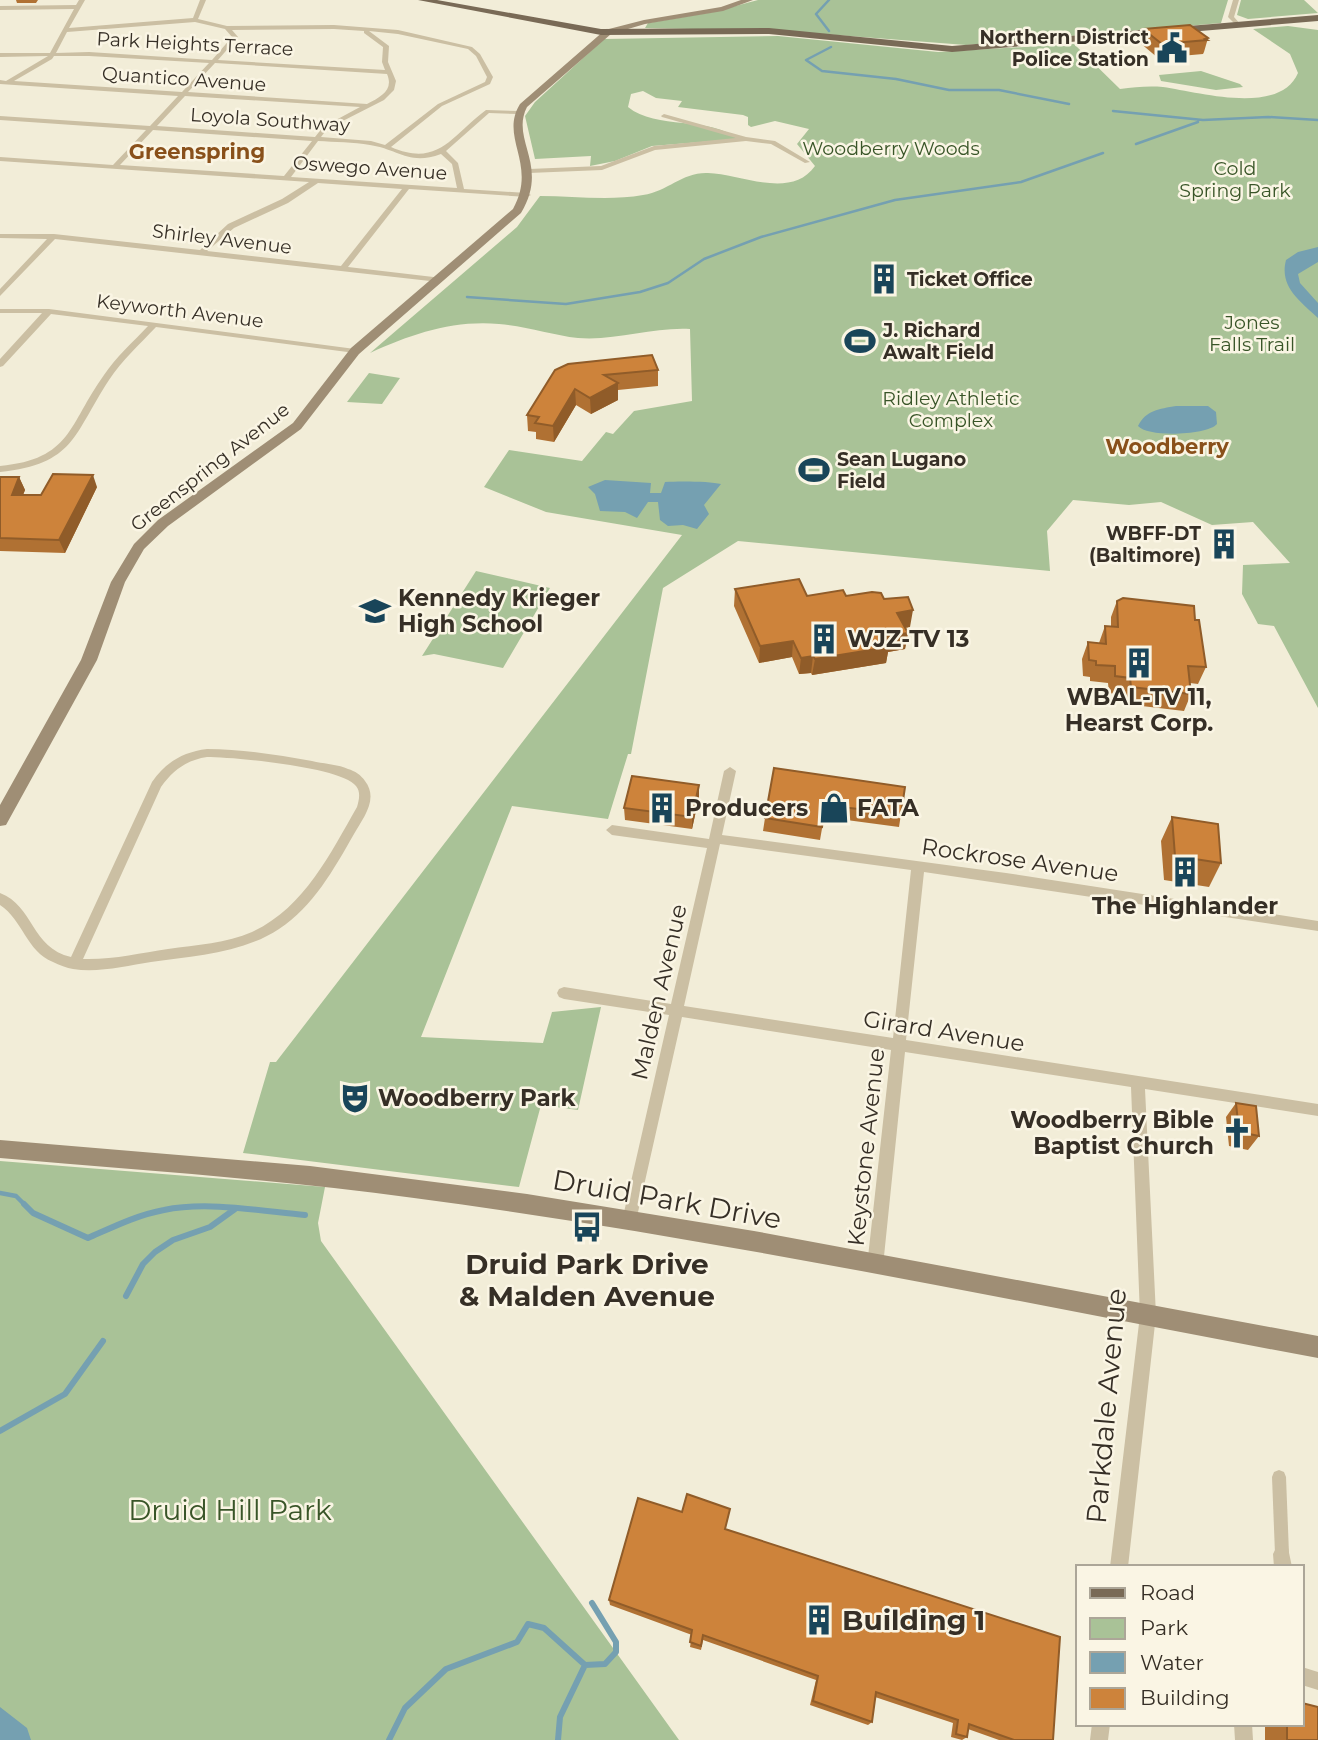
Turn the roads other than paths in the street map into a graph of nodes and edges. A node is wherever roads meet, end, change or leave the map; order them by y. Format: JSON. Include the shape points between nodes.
{"nodes":[{"id":1,"x":82,"y":0,"type":"edge"},
{"id":2,"x":203,"y":0,"type":"edge"},
{"id":3,"x":422,"y":0,"type":"edge"},
{"id":4,"x":748,"y":0,"type":"edge"},
{"id":5,"x":1236,"y":0,"type":"edge"},
{"id":6,"x":78,"y":7,"type":"junction"},
{"id":7,"x":0,"y":8,"type":"edge"},
{"id":8,"x":1318,"y":18,"type":"edge"},
{"id":9,"x":195,"y":20,"type":"junction"},
{"id":10,"x":644,"y":22,"type":"junction"},
{"id":11,"x":1238,"y":25,"type":"junction"},
{"id":12,"x":227,"y":28,"type":"junction"},
{"id":13,"x":358,"y":29,"type":"junction"},
{"id":14,"x":66,"y":30,"type":"junction"},
{"id":15,"x":670,"y":33,"type":"junction"},
{"id":16,"x":602,"y":34,"type":"junction"},
{"id":17,"x":828,"y":38,"type":"junction"},
{"id":18,"x":53,"y":54,"type":"junction"},
{"id":19,"x":0,"y":55,"type":"edge"},
{"id":20,"x":215,"y":61,"type":"junction"},
{"id":21,"x":388,"y":72,"type":"junction"},
{"id":22,"x":2,"y":84,"type":"edge"},
{"id":23,"x":184,"y":94,"type":"junction"},
{"id":24,"x":367,"y":106,"type":"junction"},
{"id":25,"x":670,"y":110,"type":"dead end"},
{"id":26,"x":519,"y":111,"type":"junction"},
{"id":27,"x":0,"y":118,"type":"edge"},
{"id":28,"x":151,"y":128,"type":"junction"},
{"id":29,"x":316,"y":138,"type":"junction"},
{"id":30,"x":746,"y":139,"type":"junction"},
{"id":31,"x":388,"y":146,"type":"junction"},
{"id":32,"x":442,"y":151,"type":"junction"},
{"id":33,"x":0,"y":159,"type":"edge"},
{"id":34,"x":807,"y":162,"type":"dead end"},
{"id":35,"x":115,"y":167,"type":"junction"},
{"id":36,"x":529,"y":171,"type":"junction"},
{"id":37,"x":286,"y":178,"type":"junction"},
{"id":38,"x":316,"y":181,"type":"junction"},
{"id":39,"x":407,"y":187,"type":"junction"},
{"id":40,"x":461,"y":191,"type":"junction"},
{"id":41,"x":527,"y":195,"type":"junction"},
{"id":42,"x":0,"y":236,"type":"edge"},
{"id":43,"x":54,"y":236,"type":"junction"},
{"id":44,"x":202,"y":252,"type":"junction"},
{"id":45,"x":343,"y":269,"type":"junction"},
{"id":46,"x":439,"y":280,"type":"junction"},
{"id":47,"x":0,"y":294,"type":"edge"},
{"id":48,"x":0,"y":311,"type":"edge"},
{"id":49,"x":49,"y":311,"type":"junction"},
{"id":50,"x":155,"y":324,"type":"junction"},
{"id":51,"x":355,"y":351,"type":"junction"},
{"id":52,"x":0,"y":364,"type":"edge"},
{"id":53,"x":4,"y":469,"type":"edge"},
{"id":54,"x":730,"y":771,"type":"dead end"},
{"id":55,"x":0,"y":820,"type":"edge"},
{"id":56,"x":612,"y":830,"type":"dead end"},
{"id":57,"x":715,"y":841,"type":"junction"},
{"id":58,"x":918,"y":866,"type":"junction"},
{"id":59,"x":0,"y":898,"type":"edge"},
{"id":60,"x":1318,"y":926,"type":"edge"},
{"id":61,"x":74,"y":964,"type":"junction"},
{"id":62,"x":564,"y":993,"type":"dead end"},
{"id":63,"x":677,"y":1010,"type":"junction"},
{"id":64,"x":900,"y":1045,"type":"junction"},
{"id":65,"x":1138,"y":1082,"type":"junction"},
{"id":66,"x":1318,"y":1110,"type":"edge"},
{"id":67,"x":0,"y":1149,"type":"edge"},
{"id":68,"x":629,"y":1221,"type":"junction"},
{"id":69,"x":876,"y":1266,"type":"junction"},
{"id":70,"x":1148,"y":1315,"type":"junction"},
{"id":71,"x":1318,"y":1347,"type":"edge"},
{"id":72,"x":1279,"y":1477,"type":"dead end"},
{"id":73,"x":1282,"y":1560,"type":"edge"},
{"id":74,"x":1119,"y":1565,"type":"edge"}],
"edges":[{"from":1,"to":6,"type":"street"},
{"from":2,"to":9,"type":"street"},
{"from":3,"to":16,"type":"main road"},
{"from":4,"to":10,"type":"main road","via":[[723,9]]},
{"from":4,"to":16,"type":"main road","via":[[639,20]]},
{"from":5,"to":11,"type":"street","via":[[1231,17]]},
{"from":6,"to":7,"type":"street"},
{"from":6,"to":14,"type":"street"},
{"from":8,"to":11,"type":"main road"},
{"from":9,"to":12,"type":"street"},
{"from":9,"to":14,"type":"street"},
{"from":10,"to":15,"type":"main road","via":[[641,28],[645,31]]},
{"from":10,"to":16,"type":"main road"},
{"from":11,"to":17,"type":"main road","via":[[977,48]]},
{"from":12,"to":13,"type":"street"},
{"from":12,"to":20,"type":"street","via":[[234,39]]},
{"from":13,"to":21,"type":"street","via":[[385,43]]},
{"from":13,"to":31,"type":"street","via":[[465,46],[478,55],[491,76],[483,86],[440,105]]},
{"from":14,"to":18,"type":"street"},
{"from":15,"to":16,"type":"main road"},
{"from":15,"to":17,"type":"main road","via":[[756,30]]},
{"from":16,"to":17,"type":"main road"},
{"from":16,"to":26,"type":"main road"},
{"from":18,"to":19,"type":"street","name":"Park Heights Terrace"},
{"from":18,"to":20,"type":"street","name":"Park Heights Terrace"},
{"from":18,"to":22,"type":"street"},
{"from":20,"to":21,"type":"street","name":"Park Heights Terrace"},
{"from":20,"to":23,"type":"street"},
{"from":21,"to":24,"type":"street","via":[[393,89]]},
{"from":22,"to":23,"type":"street","name":"Quantico Avenue"},
{"from":23,"to":24,"type":"street","name":"Quantico Avenue"},
{"from":23,"to":28,"type":"street"},
{"from":24,"to":29,"type":"street","via":[[335,121]]},
{"from":25,"to":30,"type":"street","via":[[664,116]]},
{"from":26,"to":32,"type":"street","via":[[488,111]]},
{"from":26,"to":36,"type":"main road","via":[[517,126]]},
{"from":27,"to":28,"type":"street","name":"Loyola Southway"},
{"from":28,"to":29,"type":"street","name":"Loyola Southway"},
{"from":28,"to":35,"type":"street"},
{"from":29,"to":31,"type":"street","name":"Loyola Southway"},
{"from":29,"to":37,"type":"street"},
{"from":30,"to":34,"type":"street","via":[[772,142]]},
{"from":30,"to":36,"type":"street","via":[[654,148],[595,169]]},
{"from":31,"to":32,"type":"street","name":"Loyola Southway","via":[[411,156]]},
{"from":32,"to":40,"type":"street","via":[[455,163]]},
{"from":33,"to":35,"type":"street","name":"Oswego Avenue"},
{"from":35,"to":37,"type":"street","name":"Oswego Avenue"},
{"from":36,"to":41,"type":"main road"},
{"from":37,"to":38,"type":"street","name":"Oswego Avenue"},
{"from":38,"to":39,"type":"street","name":"Oswego Avenue"},
{"from":38,"to":44,"type":"street","via":[[231,226]]},
{"from":39,"to":40,"type":"street","name":"Oswego Avenue"},
{"from":39,"to":45,"type":"street"},
{"from":40,"to":41,"type":"street","name":"Oswego Avenue"},
{"from":41,"to":46,"type":"main road","name":"Greenspring Avenue","via":[[512,218]]},
{"from":42,"to":43,"type":"street","name":"Shirley Avenue"},
{"from":43,"to":44,"type":"street","name":"Shirley Avenue"},
{"from":43,"to":47,"type":"street"},
{"from":44,"to":45,"type":"street","name":"Shirley Avenue"},
{"from":45,"to":46,"type":"street","name":"Shirley Avenue"},
{"from":46,"to":51,"type":"main road","name":"Greenspring Avenue"},
{"from":48,"to":49,"type":"street","name":"Keyworth Avenue"},
{"from":49,"to":50,"type":"street","name":"Keyworth Avenue"},
{"from":49,"to":52,"type":"street"},
{"from":50,"to":51,"type":"street","name":"Keyworth Avenue"},
{"from":50,"to":53,"type":"street","via":[[108,375],[66,444],[39,461]]},
{"from":51,"to":55,"type":"main road","name":"Greenspring Avenue","via":[[297,426],[163,523],[131,557],[89,660]]},
{"from":54,"to":57,"type":"street","name":"Malden Avenue"},
{"from":56,"to":57,"type":"street","name":"Rockrose Avenue"},
{"from":57,"to":58,"type":"street","name":"Rockrose Avenue"},
{"from":57,"to":63,"type":"street","name":"Malden Avenue"},
{"from":58,"to":60,"type":"street","name":"Rockrose Avenue"},
{"from":58,"to":64,"type":"street","name":"Keystone Avenue"},
{"from":59,"to":61,"type":"street","via":[[20,913],[40,949]]},
{"from":61,"to":61,"type":"street","via":[[116,963],[222,946],[258,934],[285,918],[321,878],[363,807],[365,790],[354,775],[343,771],[206,753],[170,768],[156,785]]},
{"from":62,"to":63,"type":"street","name":"Girard Avenue"},
{"from":63,"to":64,"type":"street","name":"Girard Avenue"},
{"from":63,"to":68,"type":"street","name":"Malden Avenue"},
{"from":64,"to":65,"type":"street","name":"Girard Avenue"},
{"from":64,"to":69,"type":"street","name":"Keystone Avenue"},
{"from":65,"to":66,"type":"street","name":"Girard Avenue"},
{"from":65,"to":70,"type":"street","name":"Parkdale Avenue"},
{"from":67,"to":68,"type":"main road","name":"Druid Park Drive","via":[[320,1176]]},
{"from":68,"to":69,"type":"main road","name":"Druid Park Drive"},
{"from":69,"to":70,"type":"main road","name":"Druid Park Drive"},
{"from":70,"to":71,"type":"main road","name":"Druid Park Drive"},
{"from":70,"to":74,"type":"street","name":"Parkdale Avenue"},
{"from":72,"to":73,"type":"street"}]}
